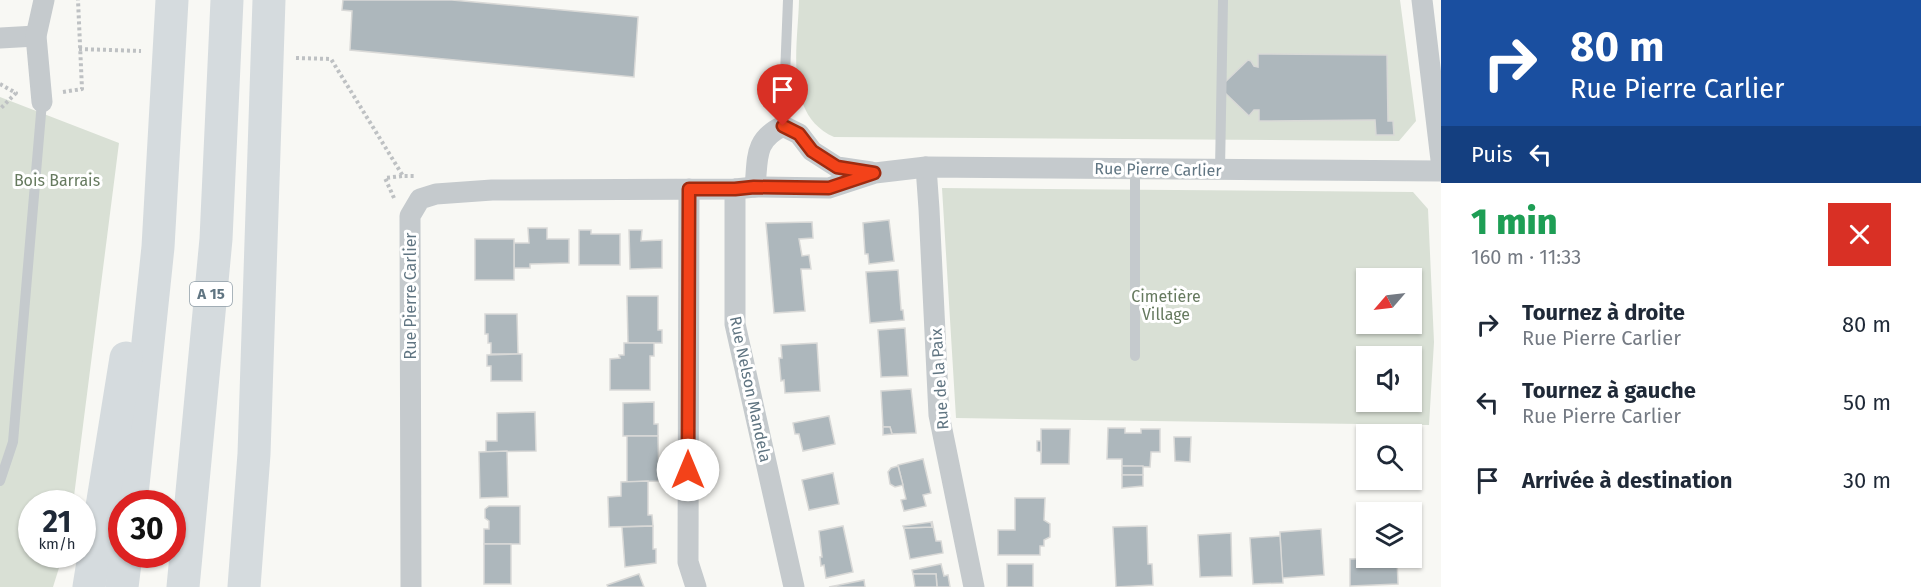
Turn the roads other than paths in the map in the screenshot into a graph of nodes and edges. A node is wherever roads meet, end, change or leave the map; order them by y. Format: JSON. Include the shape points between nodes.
{"nodes":[{"id":1,"x":44,"y":0,"type":"edge"},
{"id":2,"x":172,"y":0,"type":"edge"},
{"id":3,"x":227,"y":0,"type":"edge"},
{"id":4,"x":269,"y":0,"type":"edge"},
{"id":5,"x":788,"y":0,"type":"edge"},
{"id":6,"x":1223,"y":0,"type":"edge"},
{"id":7,"x":1422,"y":0,"type":"edge"},
{"id":8,"x":36,"y":36,"type":"junction"},
{"id":9,"x":0,"y":38,"type":"edge"},
{"id":10,"x":42,"y":102,"type":"joint"},
{"id":11,"x":783,"y":126,"type":"junction"},
{"id":12,"x":1439,"y":135,"type":"edge"},
{"id":13,"x":1441,"y":160,"type":"edge"},
{"id":14,"x":926,"y":167,"type":"junction"},
{"id":15,"x":1135,"y":169,"type":"junction"},
{"id":16,"x":1220,"y":170,"type":"junction"},
{"id":17,"x":1441,"y":171,"type":"edge"},
{"id":18,"x":874,"y":173,"type":"junction"},
{"id":19,"x":745,"y":188,"type":"junction"},
{"id":20,"x":689,"y":189,"type":"junction"},
{"id":21,"x":158,"y":247,"type":"junction"},
{"id":22,"x":1135,"y":356,"type":"dead end"},
{"id":23,"x":0,"y":481,"type":"edge"},
{"id":24,"x":132,"y":490,"type":"edge"},
{"id":25,"x":124,"y":568,"type":"edge"},
{"id":26,"x":89,"y":587,"type":"edge"},
{"id":27,"x":122,"y":587,"type":"edge"},
{"id":28,"x":183,"y":587,"type":"edge"},
{"id":29,"x":244,"y":587,"type":"edge"},
{"id":30,"x":411,"y":587,"type":"edge"},
{"id":31,"x":696,"y":587,"type":"edge"},
{"id":32,"x":794,"y":587,"type":"edge"},
{"id":33,"x":974,"y":587,"type":"edge"}],
"edges":[{"from":1,"to":8,"type":"street"},
{"from":2,"to":21,"type":"highway"},
{"from":3,"to":28,"type":"highway","number":"A 15","via":[[216,240]]},
{"from":4,"to":29,"type":"highway","via":[[254,453]]},
{"from":5,"to":11,"type":"lane"},
{"from":6,"to":16,"type":"lane"},
{"from":7,"to":12,"type":"street"},
{"from":8,"to":9,"type":"street"},
{"from":8,"to":10,"type":"street"},
{"from":10,"to":23,"type":"lane","via":[[13,442]]},
{"from":11,"to":18,"type":"street","name":"Rue Pierre Carlier","via":[[799,134],[812,151],[837,167]]},
{"from":11,"to":19,"type":"street","via":[[762,140]]},
{"from":12,"to":13,"type":"street"},
{"from":14,"to":15,"type":"street","name":"Rue Pierre Carlier"},
{"from":14,"to":18,"type":"street","name":"Rue Pierre Carlier"},
{"from":14,"to":33,"type":"street","name":"Rue de la Paix","via":[[939,415]]},
{"from":15,"to":16,"type":"street","name":"Rue Pierre Carlier"},
{"from":15,"to":22,"type":"lane"},
{"from":16,"to":17,"type":"street","name":"Rue Pierre Carlier"},
{"from":18,"to":19,"type":"street","name":"Rue Pierre Carlier","via":[[829,188]]},
{"from":19,"to":20,"type":"street","name":"Rue Pierre Carlier"},
{"from":19,"to":32,"type":"street","name":"Rue Nelson Mandela","via":[[735,324]]},
{"from":20,"to":30,"type":"street","name":"Rue Pierre Carlier","via":[[492,190],[420,199],[410,216]]},
{"from":20,"to":31,"type":"street","via":[[688,562]]},
{"from":21,"to":24,"type":"highway"},
{"from":21,"to":26,"type":"highway","via":[[125,362]]},
{"from":25,"to":27,"type":"highway"}]}
